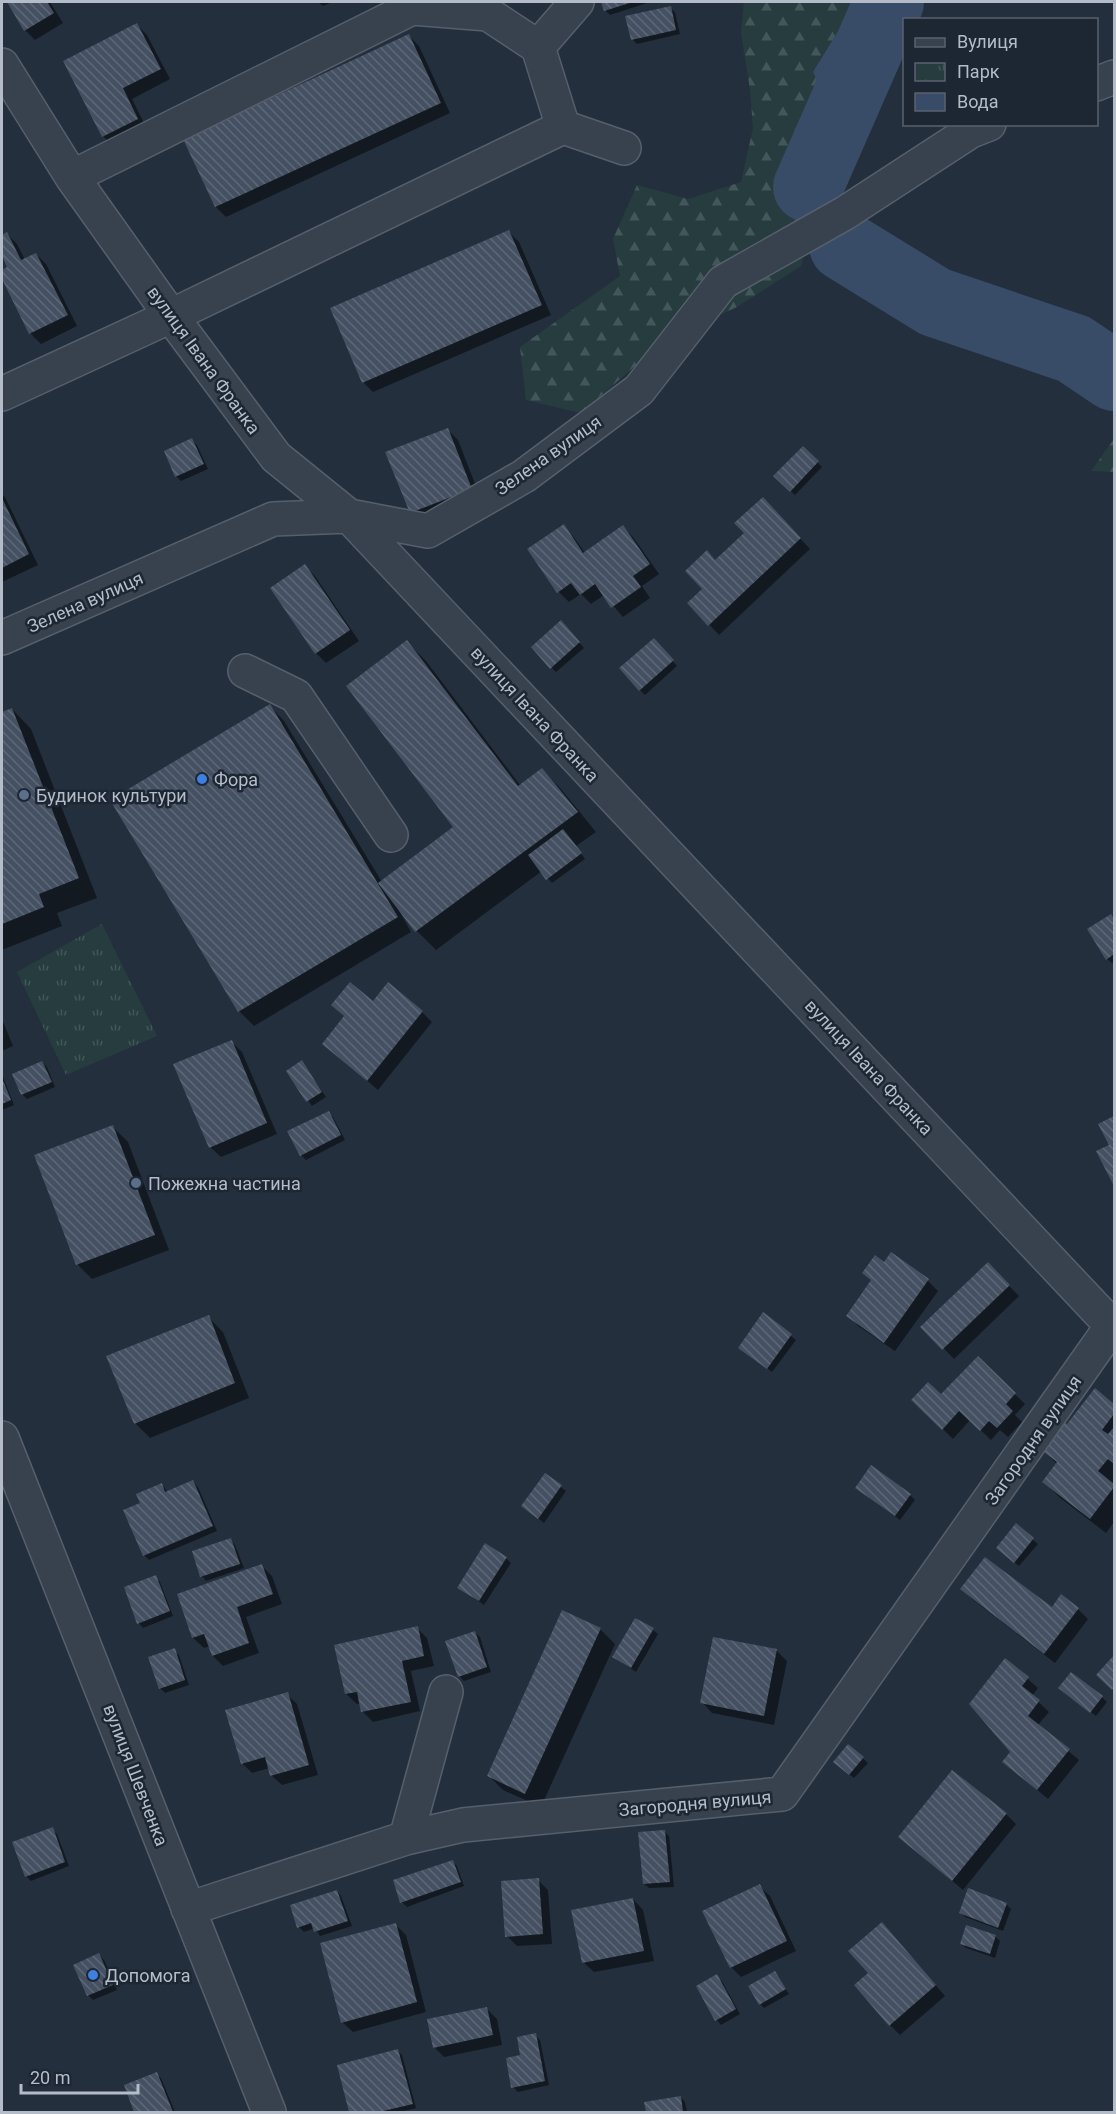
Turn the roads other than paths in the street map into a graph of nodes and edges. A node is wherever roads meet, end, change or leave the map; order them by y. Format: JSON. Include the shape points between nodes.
{"nodes":[{"id":1,"x":577,"y":2,"type":"edge"},
{"id":2,"x":538,"y":47,"type":"junction"},
{"id":3,"x":2,"y":65,"type":"edge"},
{"id":4,"x":1114,"y":77,"type":"edge"},
{"id":5,"x":1098,"y":83,"type":"edge"},
{"id":6,"x":984,"y":126,"type":"edge"},
{"id":7,"x":563,"y":127,"type":"junction"},
{"id":8,"x":624,"y":148,"type":"dead end"},
{"id":9,"x":72,"y":177,"type":"junction"},
{"id":10,"x":171,"y":316,"type":"junction"},
{"id":11,"x":2,"y":394,"type":"edge"},
{"id":12,"x":349,"y":516,"type":"junction"},
{"id":13,"x":2,"y":638,"type":"edge"},
{"id":14,"x":245,"y":671,"type":"dead end"},
{"id":15,"x":391,"y":835,"type":"dead end"},
{"id":16,"x":1114,"y":1326,"type":"edge"},
{"id":17,"x":2,"y":1438,"type":"edge"},
{"id":18,"x":446,"y":1692,"type":"dead end"},
{"id":19,"x":406,"y":1838,"type":"junction"},
{"id":20,"x":188,"y":1909,"type":"junction"},
{"id":21,"x":268,"y":2112,"type":"edge"}],
"edges":[{"from":1,"to":2,"type":"street"},
{"from":2,"to":7,"type":"street"},
{"from":2,"to":9,"type":"street","via":[[488,14],[412,8]]},
{"from":3,"to":9,"type":"street","name":"вулиця Івана Франка"},
{"from":4,"to":5,"type":"street"},
{"from":6,"to":12,"type":"street","name":"Зелена вулиця","via":[[845,213],[723,282],[639,390],[524,476],[428,531]]},
{"from":7,"to":8,"type":"street"},
{"from":7,"to":10,"type":"street"},
{"from":9,"to":10,"type":"street","name":"вулиця Івана Франка"},
{"from":10,"to":11,"type":"street"},
{"from":10,"to":12,"type":"street","name":"вулиця Івана Франка","via":[[276,457]]},
{"from":12,"to":13,"type":"street","name":"Зелена вулиця","via":[[273,519]]},
{"from":12,"to":16,"type":"street","name":"вулиця Івана Франка"},
{"from":14,"to":15,"type":"street","via":[[296,696]]},
{"from":16,"to":19,"type":"street","name":"Загородня вулиця","via":[[782,1794],[463,1825]]},
{"from":17,"to":20,"type":"street","name":"вулиця Шевченка"},
{"from":18,"to":19,"type":"street"},
{"from":19,"to":20,"type":"street","name":"Загородня вулиця"},
{"from":20,"to":21,"type":"street","name":"вулиця Шевченка"}]}
